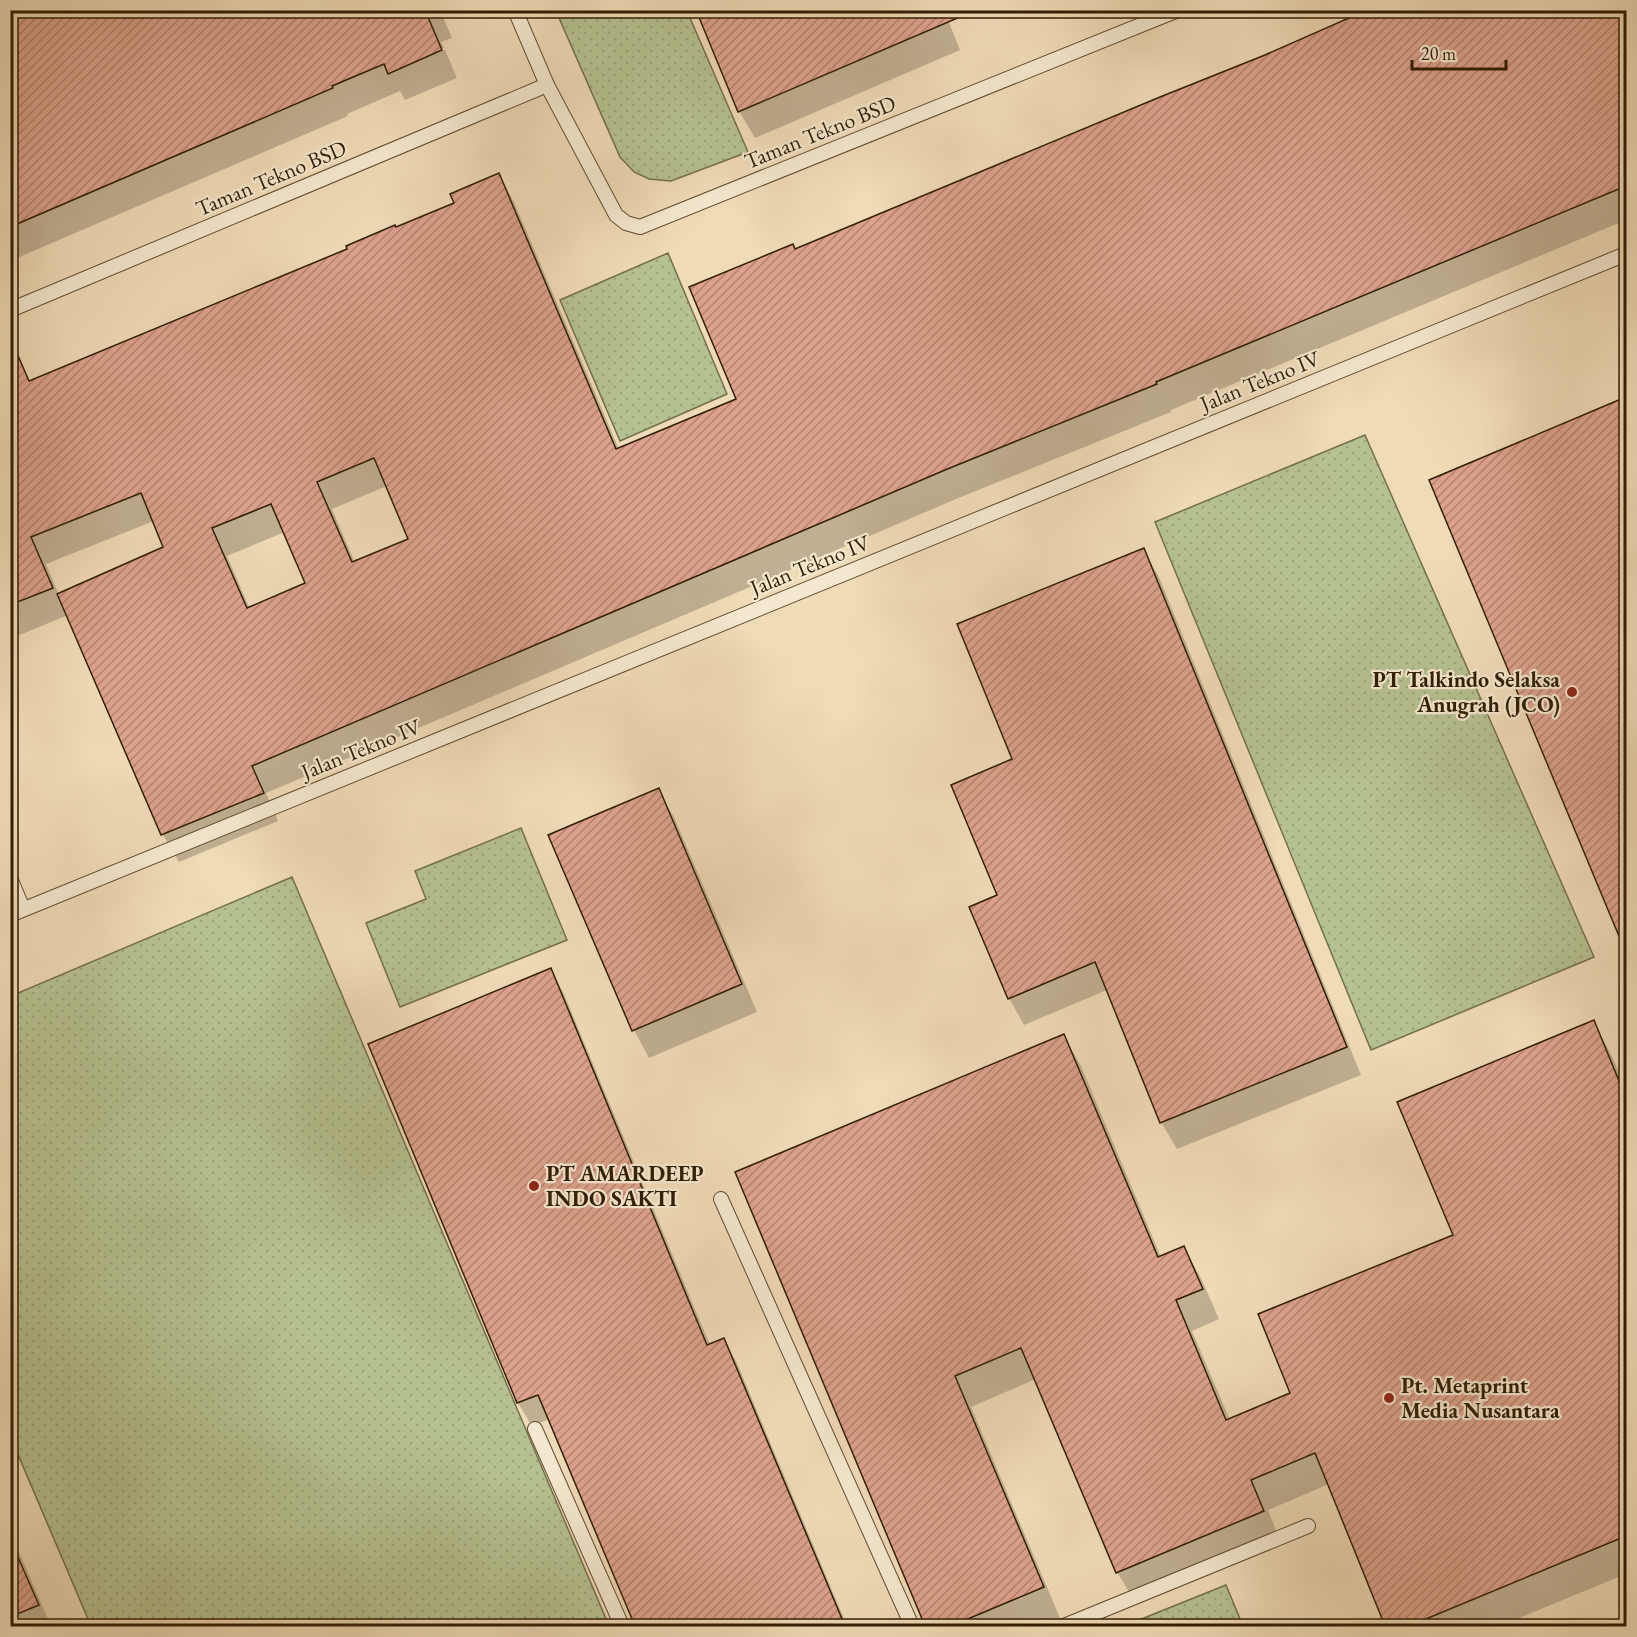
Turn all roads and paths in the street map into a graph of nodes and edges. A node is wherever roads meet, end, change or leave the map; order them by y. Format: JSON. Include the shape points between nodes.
{"nodes":[{"id":1,"x":515,"y":10,"type":"edge"},
{"id":2,"x":1178,"y":10,"type":"edge"},
{"id":3,"x":547,"y":85,"type":"junction"},
{"id":4,"x":1626,"y":255,"type":"edge"},
{"id":5,"x":10,"y":310,"type":"edge"},
{"id":6,"x":10,"y":878,"type":"edge"},
{"id":7,"x":17,"y":912,"type":"edge"},
{"id":8,"x":721,"y":1198,"type":"dead end"},
{"id":9,"x":535,"y":1429,"type":"dead end"},
{"id":10,"x":1308,"y":1526,"type":"dead end"},
{"id":11,"x":622,"y":1626,"type":"edge"},
{"id":12,"x":912,"y":1626,"type":"edge"},
{"id":13,"x":1064,"y":1626,"type":"edge"}],
"edges":[{"from":1,"to":3,"type":"lane","name":"Taman Tekno BSD"},
{"from":2,"to":3,"type":"lane","name":"Taman Tekno BSD","via":[[640,227],[616,215]]},
{"from":3,"to":5,"type":"lane","name":"Taman Tekno BSD"},
{"from":4,"to":7,"type":"lane","name":"Jalan Tekno IV"},
{"from":6,"to":7,"type":"lane"},
{"from":8,"to":12,"type":"lane"},
{"from":9,"to":11,"type":"lane"},
{"from":10,"to":13,"type":"lane"}]}
